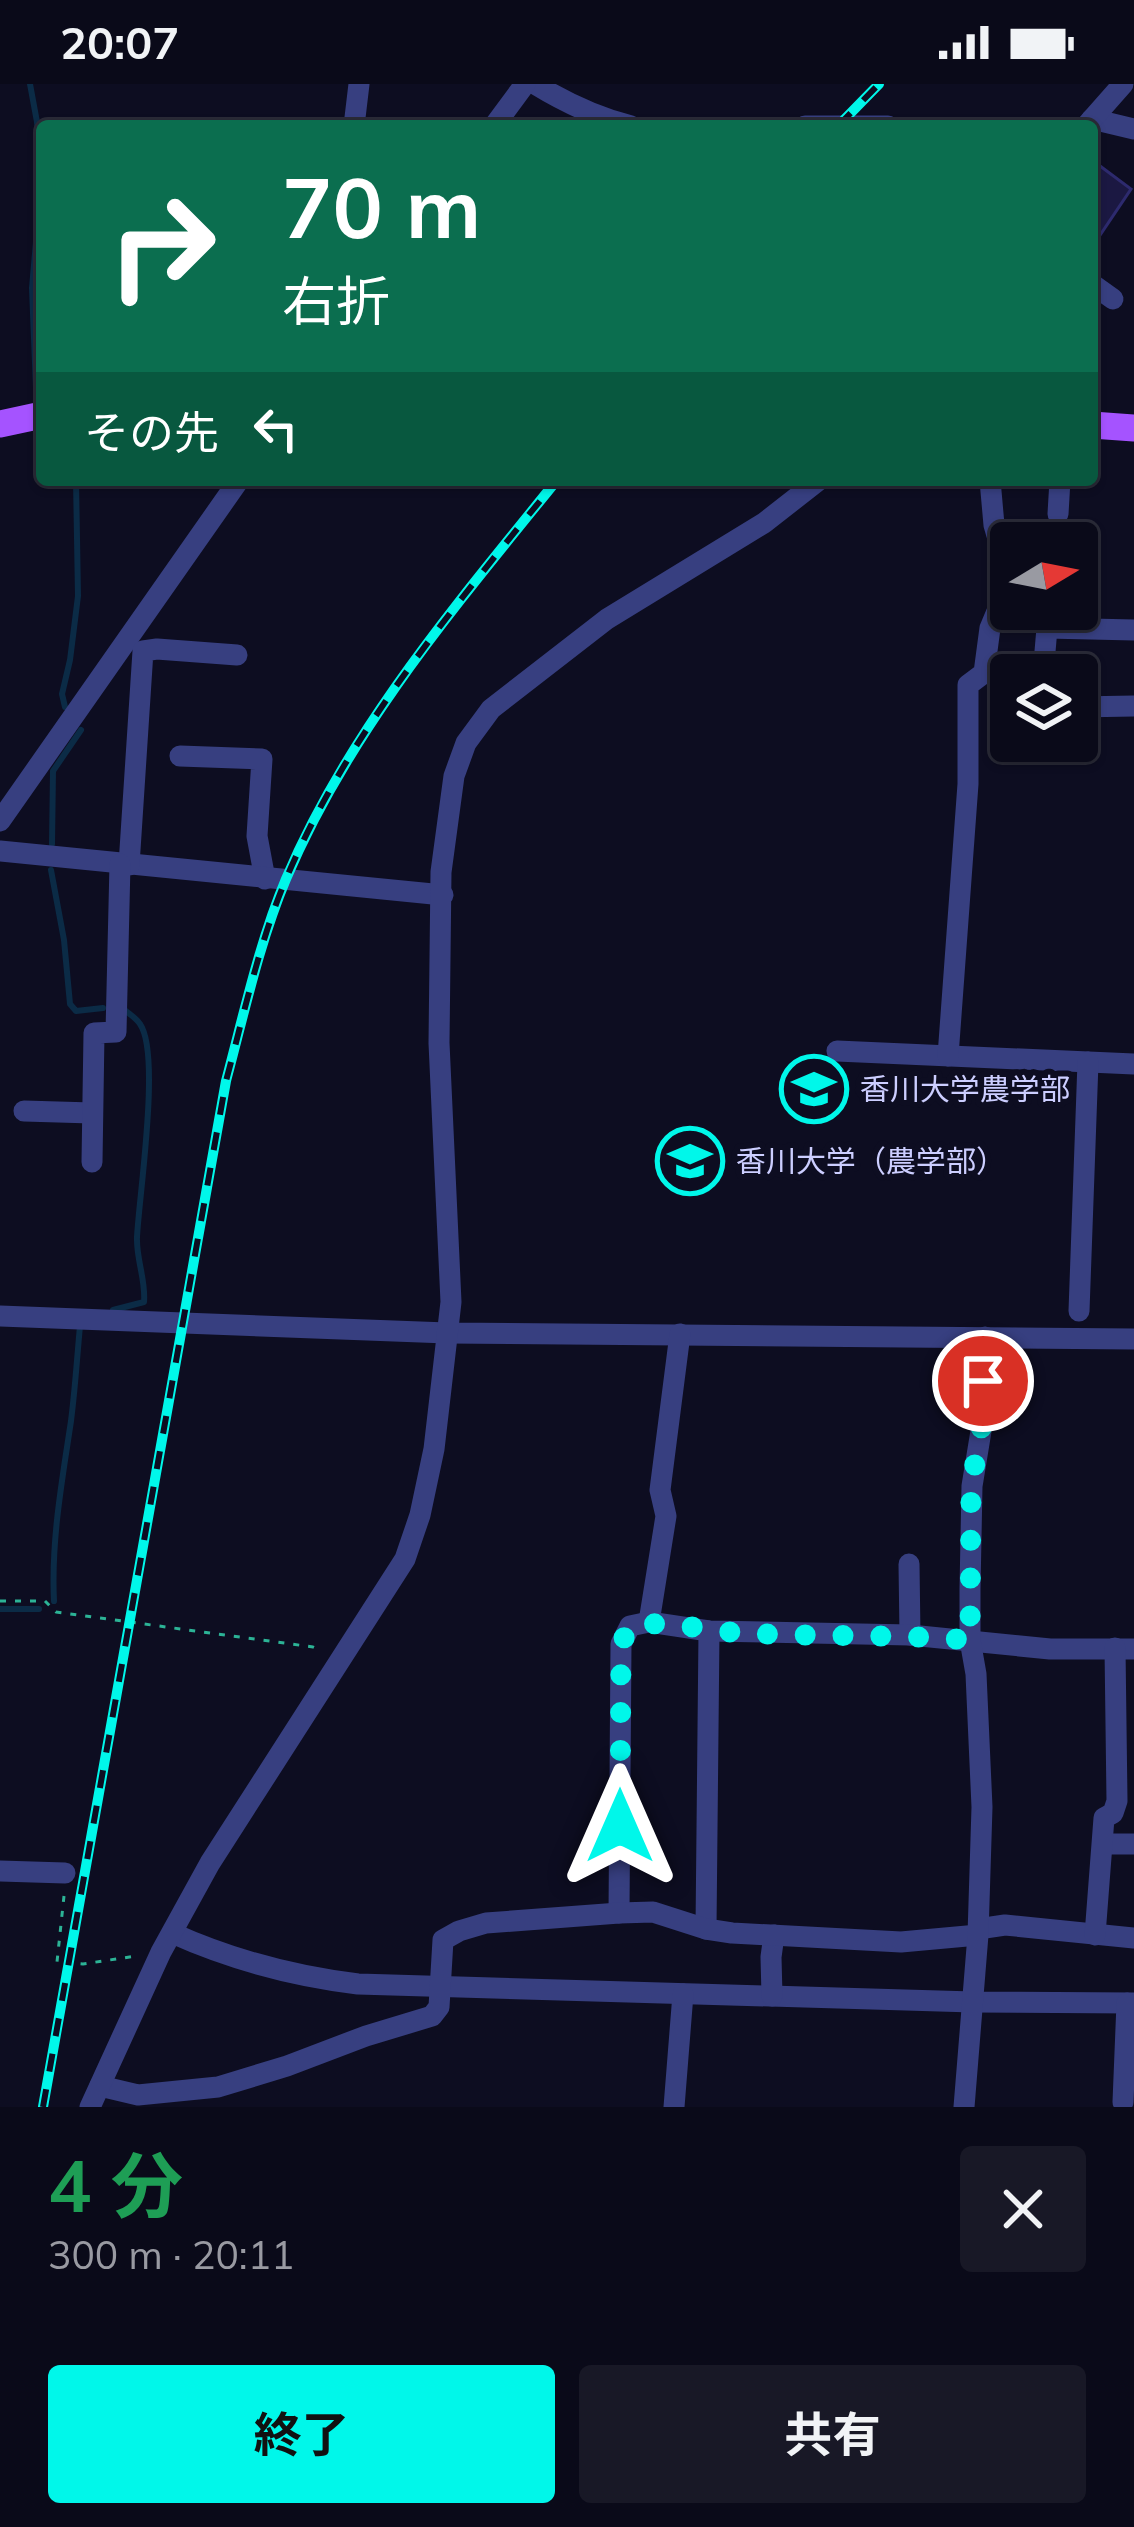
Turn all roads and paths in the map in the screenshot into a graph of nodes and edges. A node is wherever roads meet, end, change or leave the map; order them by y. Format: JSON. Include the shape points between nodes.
{"nodes":[{"id":1,"x":358,"y":84,"type":"edge"},
{"id":2,"x":525,"y":84,"type":"edge"},
{"id":3,"x":535,"y":84,"type":"edge"},
{"id":4,"x":1123,"y":84,"type":"edge"},
{"id":5,"x":355,"y":120,"type":"edge"},
{"id":6,"x":498,"y":120,"type":"edge"},
{"id":7,"x":608,"y":120,"type":"edge"},
{"id":8,"x":1092,"y":120,"type":"edge"},
{"id":9,"x":1098,"y":124,"type":"edge"},
{"id":10,"x":1134,"y":129,"type":"edge"},
{"id":11,"x":1098,"y":288,"type":"edge"},
{"id":12,"x":1113,"y":299,"type":"dead end"},
{"id":13,"x":36,"y":416,"type":"edge"},
{"id":14,"x":0,"y":424,"type":"edge"},
{"id":15,"x":1098,"y":425,"type":"edge"},
{"id":16,"x":1134,"y":428,"type":"edge"},
{"id":17,"x":235,"y":486,"type":"edge"},
{"id":18,"x":811,"y":486,"type":"edge"},
{"id":19,"x":991,"y":486,"type":"edge"},
{"id":20,"x":1060,"y":486,"type":"edge"},
{"id":21,"x":1058,"y":514,"type":"dead end"},
{"id":22,"x":1134,"y":631,"type":"edge"},
{"id":23,"x":134,"y":647,"type":"junction"},
{"id":24,"x":1045,"y":654,"type":"edge"},
{"id":25,"x":237,"y":655,"type":"dead end"},
{"id":26,"x":1098,"y":706,"type":"edge"},
{"id":27,"x":1134,"y":706,"type":"edge"},
{"id":28,"x":180,"y":756,"type":"dead end"},
{"id":29,"x":0,"y":821,"type":"edge"},
{"id":30,"x":0,"y":851,"type":"edge"},
{"id":31,"x":125,"y":864,"type":"junction"},
{"id":32,"x":265,"y":879,"type":"junction"},
{"id":33,"x":442,"y":896,"type":"junction"},
{"id":34,"x":837,"y":1051,"type":"dead end"},
{"id":35,"x":948,"y":1056,"type":"junction"},
{"id":36,"x":1088,"y":1062,"type":"junction"},
{"id":37,"x":1134,"y":1064,"type":"edge"},
{"id":38,"x":24,"y":1111,"type":"dead end"},
{"id":39,"x":92,"y":1113,"type":"junction"},
{"id":40,"x":92,"y":1162,"type":"dead end"},
{"id":41,"x":1079,"y":1311,"type":"dead end"},
{"id":42,"x":0,"y":1316,"type":"edge"},
{"id":43,"x":448,"y":1334,"type":"junction"},
{"id":44,"x":680,"y":1334,"type":"junction"},
{"id":45,"x":985,"y":1336,"type":"junction"},
{"id":46,"x":1134,"y":1340,"type":"edge"},
{"id":47,"x":909,"y":1564,"type":"dead end"},
{"id":48,"x":0,"y":1601,"type":"edge"},
{"id":49,"x":649,"y":1622,"type":"junction"},
{"id":50,"x":710,"y":1631,"type":"junction"},
{"id":51,"x":910,"y":1636,"type":"junction"},
{"id":52,"x":970,"y":1640,"type":"junction"},
{"id":53,"x":1125,"y":1649,"type":"edge"},
{"id":54,"x":340,"y":1660,"type":"junction"},
{"id":55,"x":1104,"y":1844,"type":"junction"},
{"id":56,"x":1134,"y":1844,"type":"edge"},
{"id":57,"x":0,"y":1871,"type":"edge"},
{"id":58,"x":65,"y":1873,"type":"joint"},
{"id":59,"x":620,"y":1913,"type":"junction"},
{"id":60,"x":706,"y":1929,"type":"junction"},
{"id":61,"x":978,"y":1932,"type":"junction"},
{"id":62,"x":774,"y":1935,"type":"junction"},
{"id":63,"x":1095,"y":1935,"type":"junction"},
{"id":64,"x":1134,"y":1938,"type":"edge"},
{"id":65,"x":167,"y":1942,"type":"junction"},
{"id":66,"x":441,"y":1984,"type":"junction"},
{"id":67,"x":683,"y":1994,"type":"junction"},
{"id":68,"x":772,"y":1996,"type":"junction"},
{"id":69,"x":973,"y":2002,"type":"junction"},
{"id":70,"x":1131,"y":2003,"type":"edge"},
{"id":71,"x":100,"y":2086,"type":"junction"},
{"id":72,"x":1123,"y":2102,"type":"dead end"},
{"id":73,"x":90,"y":2107,"type":"edge"},
{"id":74,"x":674,"y":2107,"type":"edge"},
{"id":75,"x":964,"y":2107,"type":"edge"}],
"edges":[{"from":1,"to":5,"type":"street"},
{"from":2,"to":6,"type":"street"},
{"from":3,"to":7,"type":"street"},
{"from":4,"to":8,"type":"street"},
{"from":9,"to":10,"type":"street"},
{"from":11,"to":12,"type":"street"},
{"from":13,"to":14,"type":"main road"},
{"from":15,"to":16,"type":"main road"},
{"from":17,"to":23,"type":"street"},
{"from":18,"to":33,"type":"street","via":[[607,619],[491,709],[454,776]]},
{"from":19,"to":35,"type":"street","via":[[1001,549],[998,609],[984,673],[968,685]]},
{"from":20,"to":21,"type":"street"},
{"from":22,"to":24,"type":"street","via":[[1047,628]]},
{"from":23,"to":25,"type":"street"},
{"from":23,"to":29,"type":"street"},
{"from":23,"to":31,"type":"street"},
{"from":26,"to":27,"type":"street"},
{"from":28,"to":32,"type":"street","via":[[262,759],[257,836]]},
{"from":30,"to":31,"type":"street"},
{"from":31,"to":32,"type":"street"},
{"from":31,"to":39,"type":"street","via":[[116,1032],[94,1033]]},
{"from":32,"to":33,"type":"street"},
{"from":33,"to":43,"type":"street"},
{"from":34,"to":35,"type":"street"},
{"from":35,"to":36,"type":"street"},
{"from":36,"to":37,"type":"street"},
{"from":36,"to":41,"type":"street"},
{"from":38,"to":39,"type":"street"},
{"from":39,"to":40,"type":"street"},
{"from":42,"to":43,"type":"street"},
{"from":43,"to":44,"type":"street"},
{"from":43,"to":54,"type":"street","via":[[420,1515],[405,1559]]},
{"from":44,"to":45,"type":"street"},
{"from":44,"to":49,"type":"street"},
{"from":45,"to":46,"type":"street"},
{"from":45,"to":52,"type":"street","via":[[971,1486]]},
{"from":47,"to":51,"type":"street"},
{"from":48,"to":54,"type":"path","via":[[45,1601],[56,1612],[313,1647]]},
{"from":49,"to":50,"type":"street"},
{"from":49,"to":59,"type":"street","via":[[630,1626],[621,1644]]},
{"from":50,"to":51,"type":"street"},
{"from":50,"to":60,"type":"street"},
{"from":51,"to":52,"type":"street"},
{"from":52,"to":53,"type":"street"},
{"from":52,"to":61,"type":"street","via":[[982,1807]]},
{"from":53,"to":55,"type":"street","via":[[1117,1801],[1104,1818]]},
{"from":54,"to":65,"type":"street"},
{"from":55,"to":56,"type":"street"},
{"from":55,"to":63,"type":"street"},
{"from":57,"to":58,"type":"street"},
{"from":58,"to":65,"type":"path","via":[[57,1962],[83,1964]]},
{"from":59,"to":60,"type":"street","via":[[653,1912]]},
{"from":59,"to":66,"type":"street","via":[[459,1931],[443,1940]]},
{"from":60,"to":62,"type":"street"},
{"from":61,"to":62,"type":"street","via":[[901,1942]]},
{"from":61,"to":63,"type":"street","via":[[1005,1925]]},
{"from":61,"to":69,"type":"street"},
{"from":62,"to":68,"type":"street"},
{"from":63,"to":64,"type":"street"},
{"from":65,"to":66,"type":"street","via":[[321,1979]]},
{"from":65,"to":71,"type":"street"},
{"from":66,"to":67,"type":"street"},
{"from":66,"to":71,"type":"street","via":[[432,2016],[218,2087],[138,2095]]},
{"from":67,"to":68,"type":"street"},
{"from":67,"to":74,"type":"street"},
{"from":68,"to":69,"type":"street"},
{"from":69,"to":70,"type":"street"},
{"from":69,"to":75,"type":"street"},
{"from":70,"to":72,"type":"street"},
{"from":71,"to":73,"type":"street"}]}
